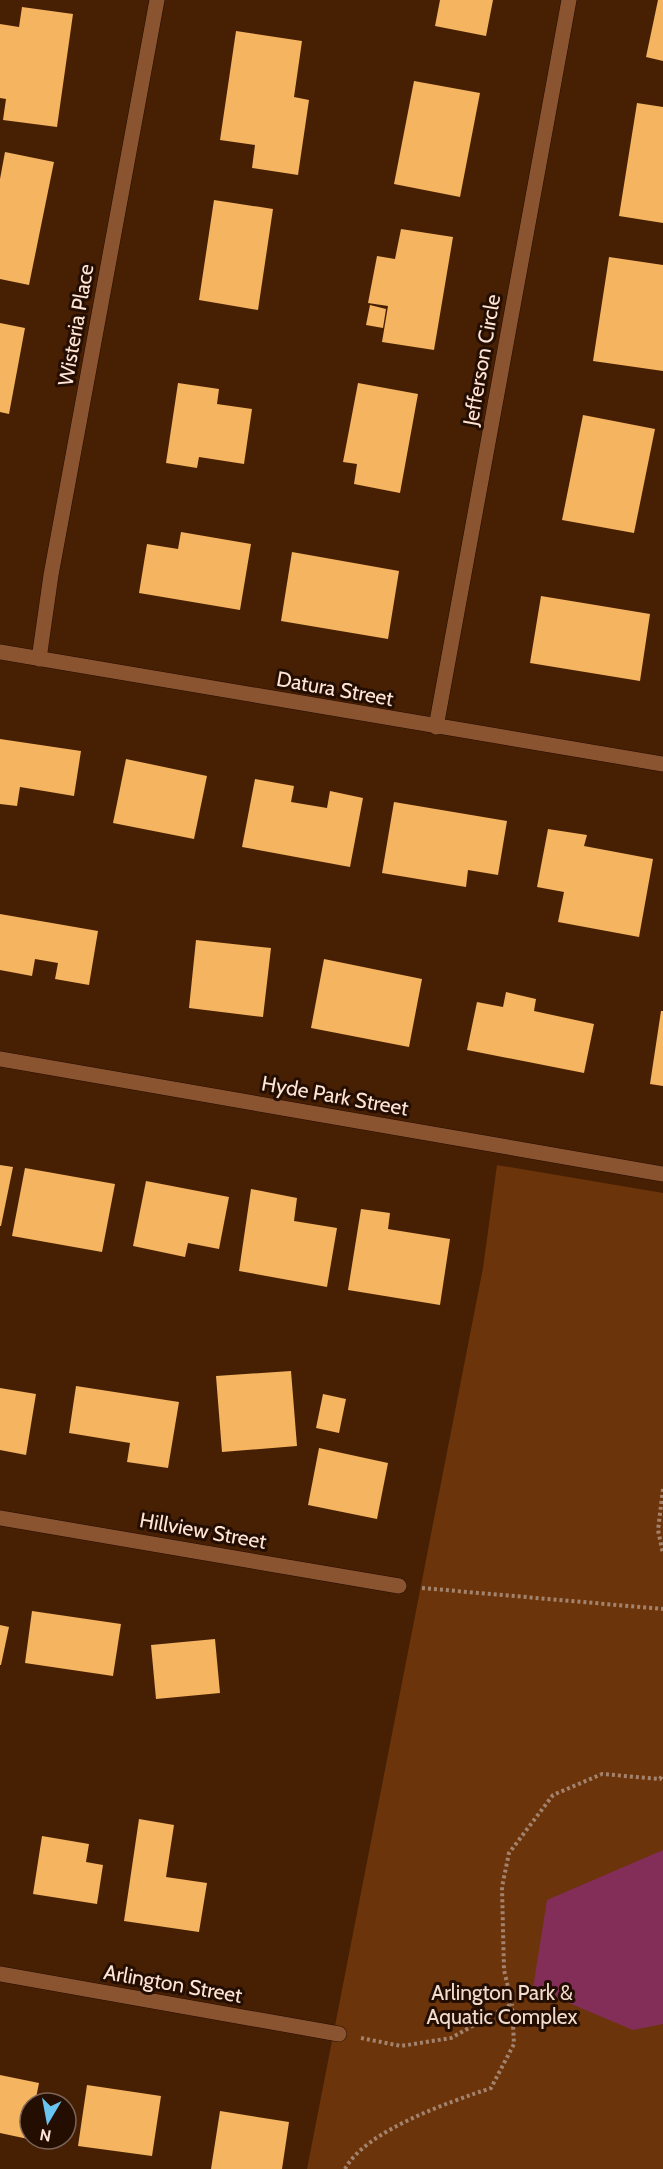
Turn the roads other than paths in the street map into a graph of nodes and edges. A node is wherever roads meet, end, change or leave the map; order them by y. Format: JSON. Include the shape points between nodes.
{"nodes":[{"id":1,"x":157,"y":0,"type":"edge"},
{"id":2,"x":569,"y":0,"type":"edge"},
{"id":3,"x":0,"y":652,"type":"edge"},
{"id":4,"x":39,"y":658,"type":"junction"},
{"id":5,"x":436,"y":727,"type":"junction"},
{"id":6,"x":663,"y":764,"type":"edge"},
{"id":7,"x":0,"y":1059,"type":"edge"},
{"id":8,"x":663,"y":1174,"type":"edge"},
{"id":9,"x":0,"y":1518,"type":"edge"},
{"id":10,"x":399,"y":1586,"type":"road end"},
{"id":11,"x":0,"y":1974,"type":"edge"},
{"id":12,"x":339,"y":2034,"type":"road end"}],
"edges":[{"from":1,"to":4,"type":"street","name":"Wisteria Place"},
{"from":2,"to":5,"type":"street","name":"Jefferson Circle"},
{"from":3,"to":4,"type":"street","name":"Datura Street"},
{"from":4,"to":5,"type":"street","name":"Datura Street"},
{"from":5,"to":6,"type":"street","name":"Datura Street"},
{"from":7,"to":8,"type":"street","name":"Hyde Park Street"},
{"from":9,"to":10,"type":"street","name":"Hillview Street"},
{"from":11,"to":12,"type":"street","name":"Arlington Street"}]}
